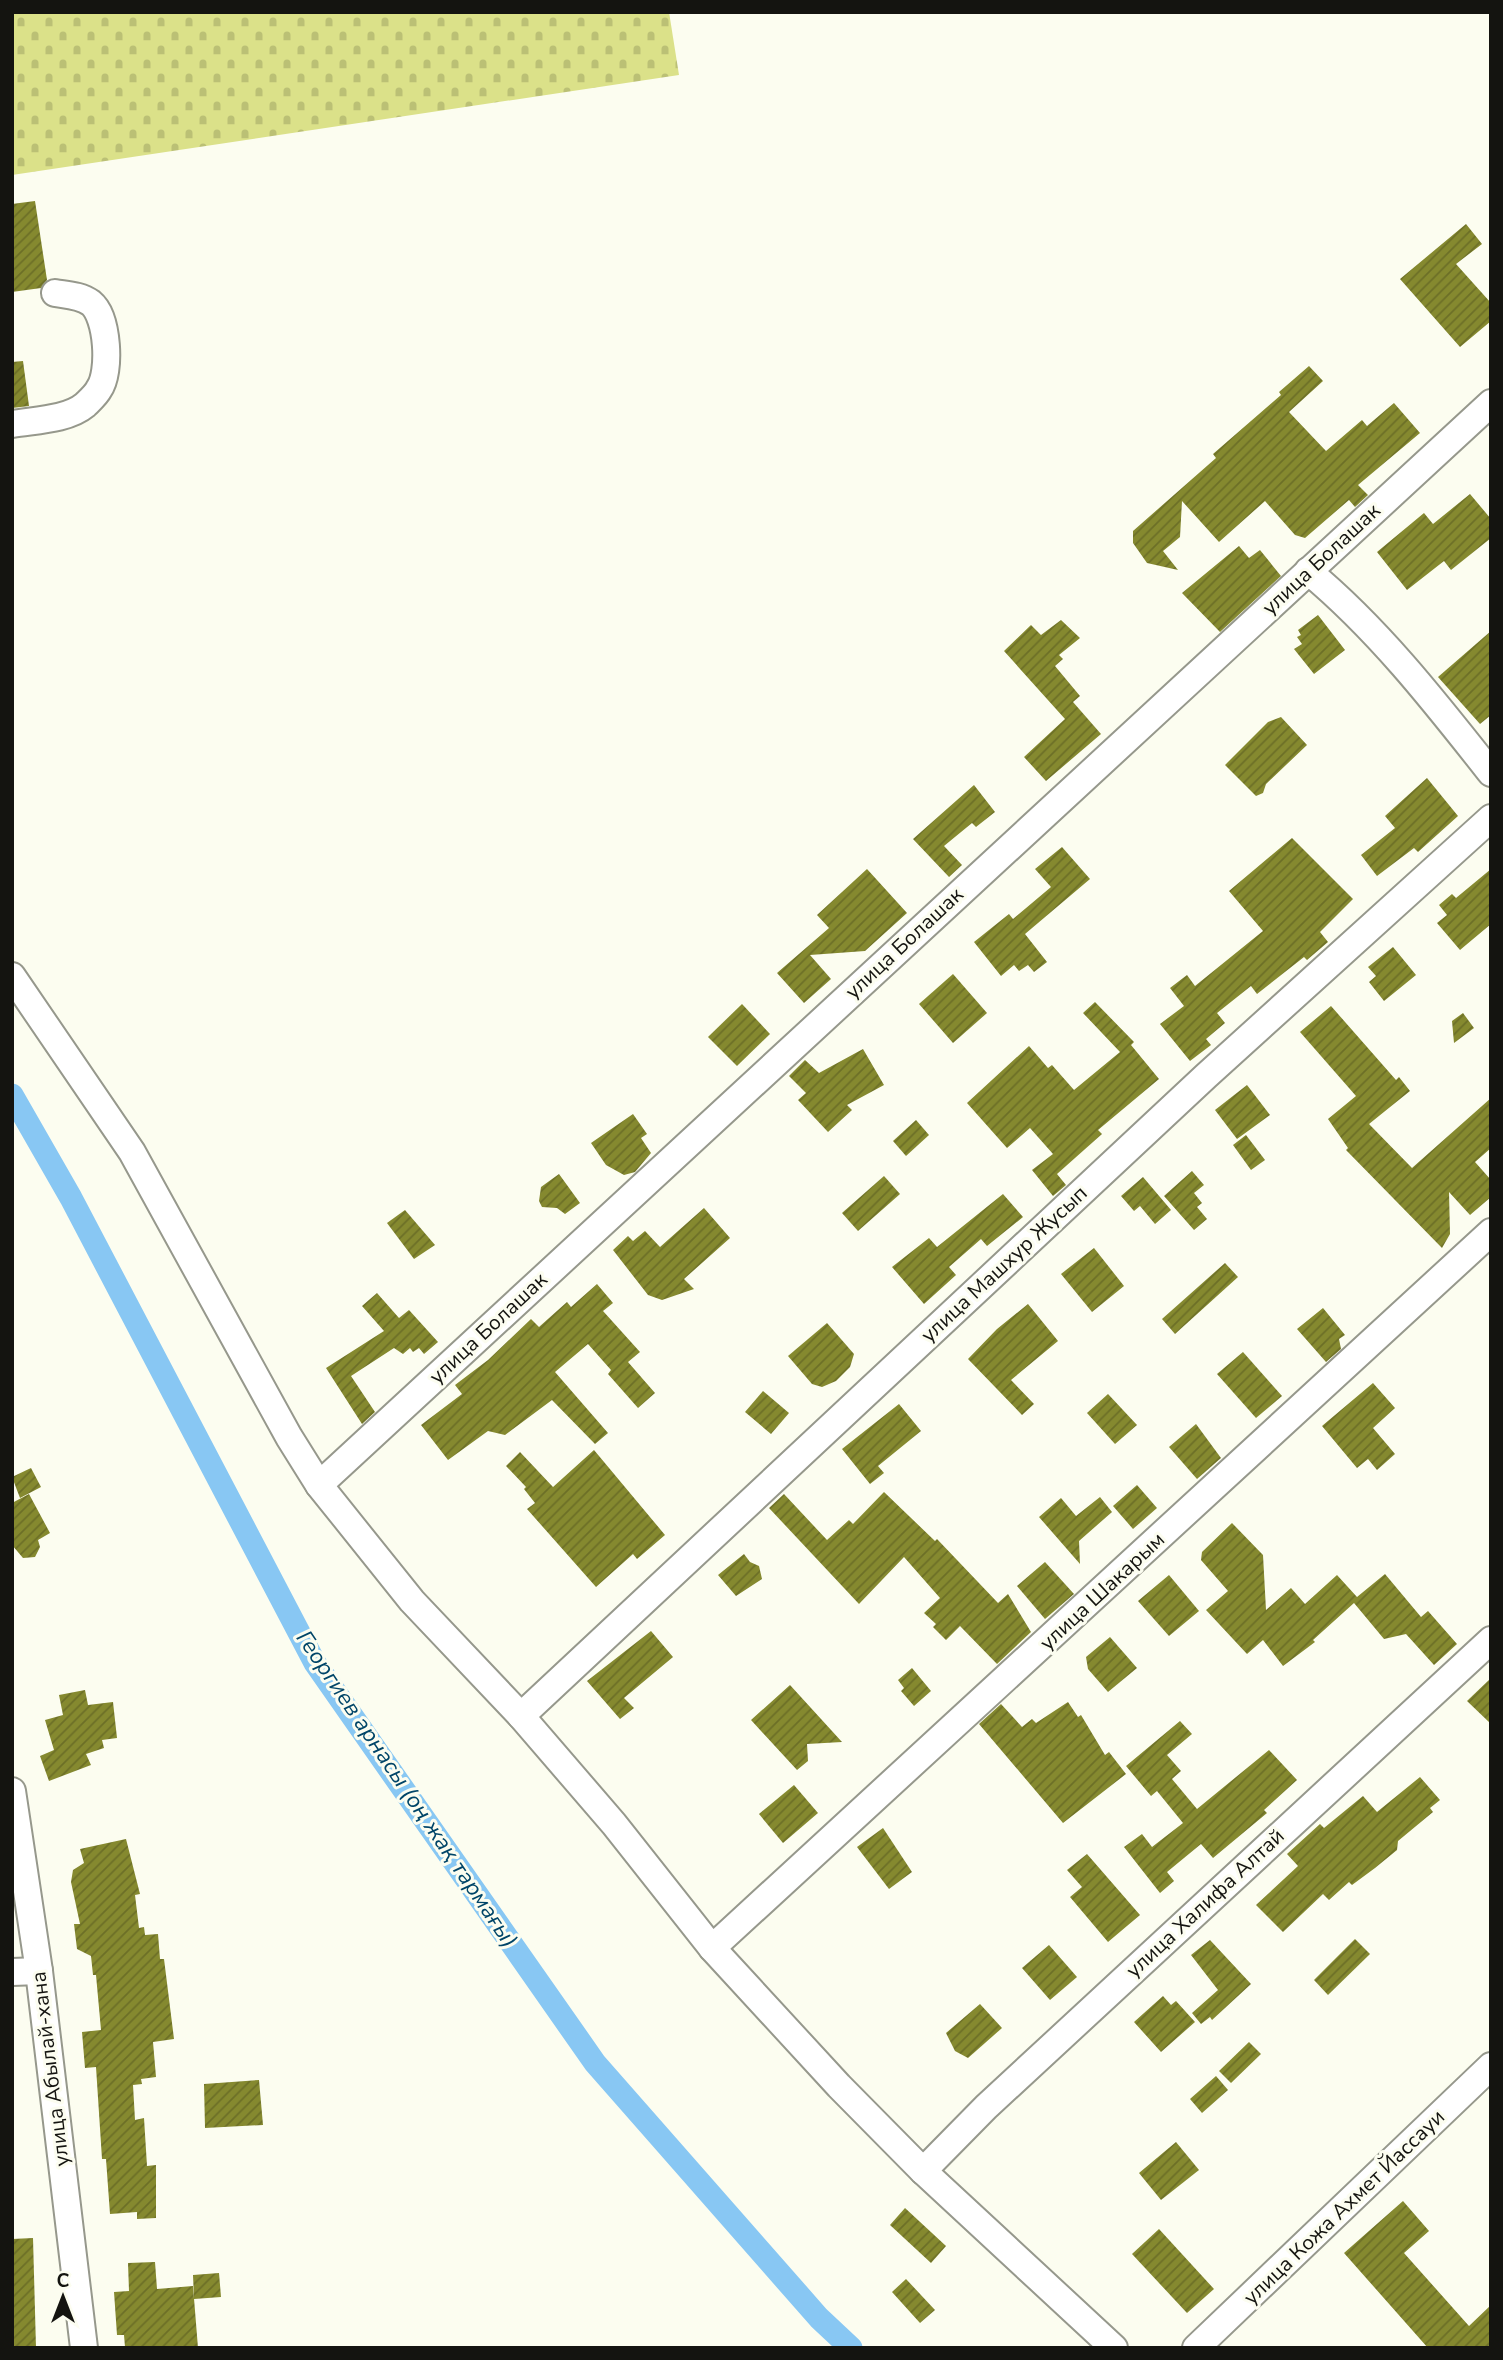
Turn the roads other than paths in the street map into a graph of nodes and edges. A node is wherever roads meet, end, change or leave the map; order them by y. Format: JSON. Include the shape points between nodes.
{"nodes":[{"id":1,"x":55,"y":293,"type":"dead end"},
{"id":2,"x":1491,"y":403,"type":"edge"},
{"id":3,"x":12,"y":424,"type":"edge"},
{"id":4,"x":1308,"y":571,"type":"junction"},
{"id":5,"x":1491,"y":773,"type":"edge"},
{"id":6,"x":1491,"y":818,"type":"edge"},
{"id":7,"x":12,"y":976,"type":"edge"},
{"id":8,"x":1491,"y":1232,"type":"edge"},
{"id":9,"x":319,"y":1485,"type":"junction"},
{"id":10,"x":1491,"y":1640,"type":"edge"},
{"id":11,"x":521,"y":1716,"type":"junction"},
{"id":12,"x":12,"y":1791,"type":"edge"},
{"id":13,"x":712,"y":1948,"type":"junction"},
{"id":14,"x":38,"y":1970,"type":"junction"},
{"id":15,"x":12,"y":1972,"type":"edge"},
{"id":16,"x":1491,"y":2066,"type":"edge"},
{"id":17,"x":923,"y":2171,"type":"junction"},
{"id":18,"x":84,"y":2348,"type":"edge"},
{"id":19,"x":1114,"y":2348,"type":"edge"},
{"id":20,"x":1196,"y":2348,"type":"edge"}],
"edges":[{"from":1,"to":3,"type":"street","via":[[80,297],[102,318],[107,341],[101,388],[83,407]]},
{"from":2,"to":4,"type":"street","name":"улица Болашак"},
{"from":4,"to":5,"type":"street","via":[[1415,680]]},
{"from":4,"to":9,"type":"street","name":"улица Болашак"},
{"from":6,"to":11,"type":"street","name":"улица Машхур Жусып","via":[[1196,1085]]},
{"from":7,"to":9,"type":"street","via":[[132,1152]]},
{"from":8,"to":13,"type":"street","name":"улица Шакарым"},
{"from":9,"to":11,"type":"street","via":[[412,1601]]},
{"from":10,"to":17,"type":"street","name":"улица Халифа Алтай","via":[[986,2107]]},
{"from":11,"to":13,"type":"street"},
{"from":12,"to":14,"type":"street","name":"улица Абылай-хана"},
{"from":13,"to":17,"type":"street"},
{"from":14,"to":15,"type":"street"},
{"from":14,"to":18,"type":"street","name":"улица Абылай-хана"},
{"from":16,"to":20,"type":"street","name":"улица Кожа Ахмет Йассауи"},
{"from":17,"to":19,"type":"street"}]}
